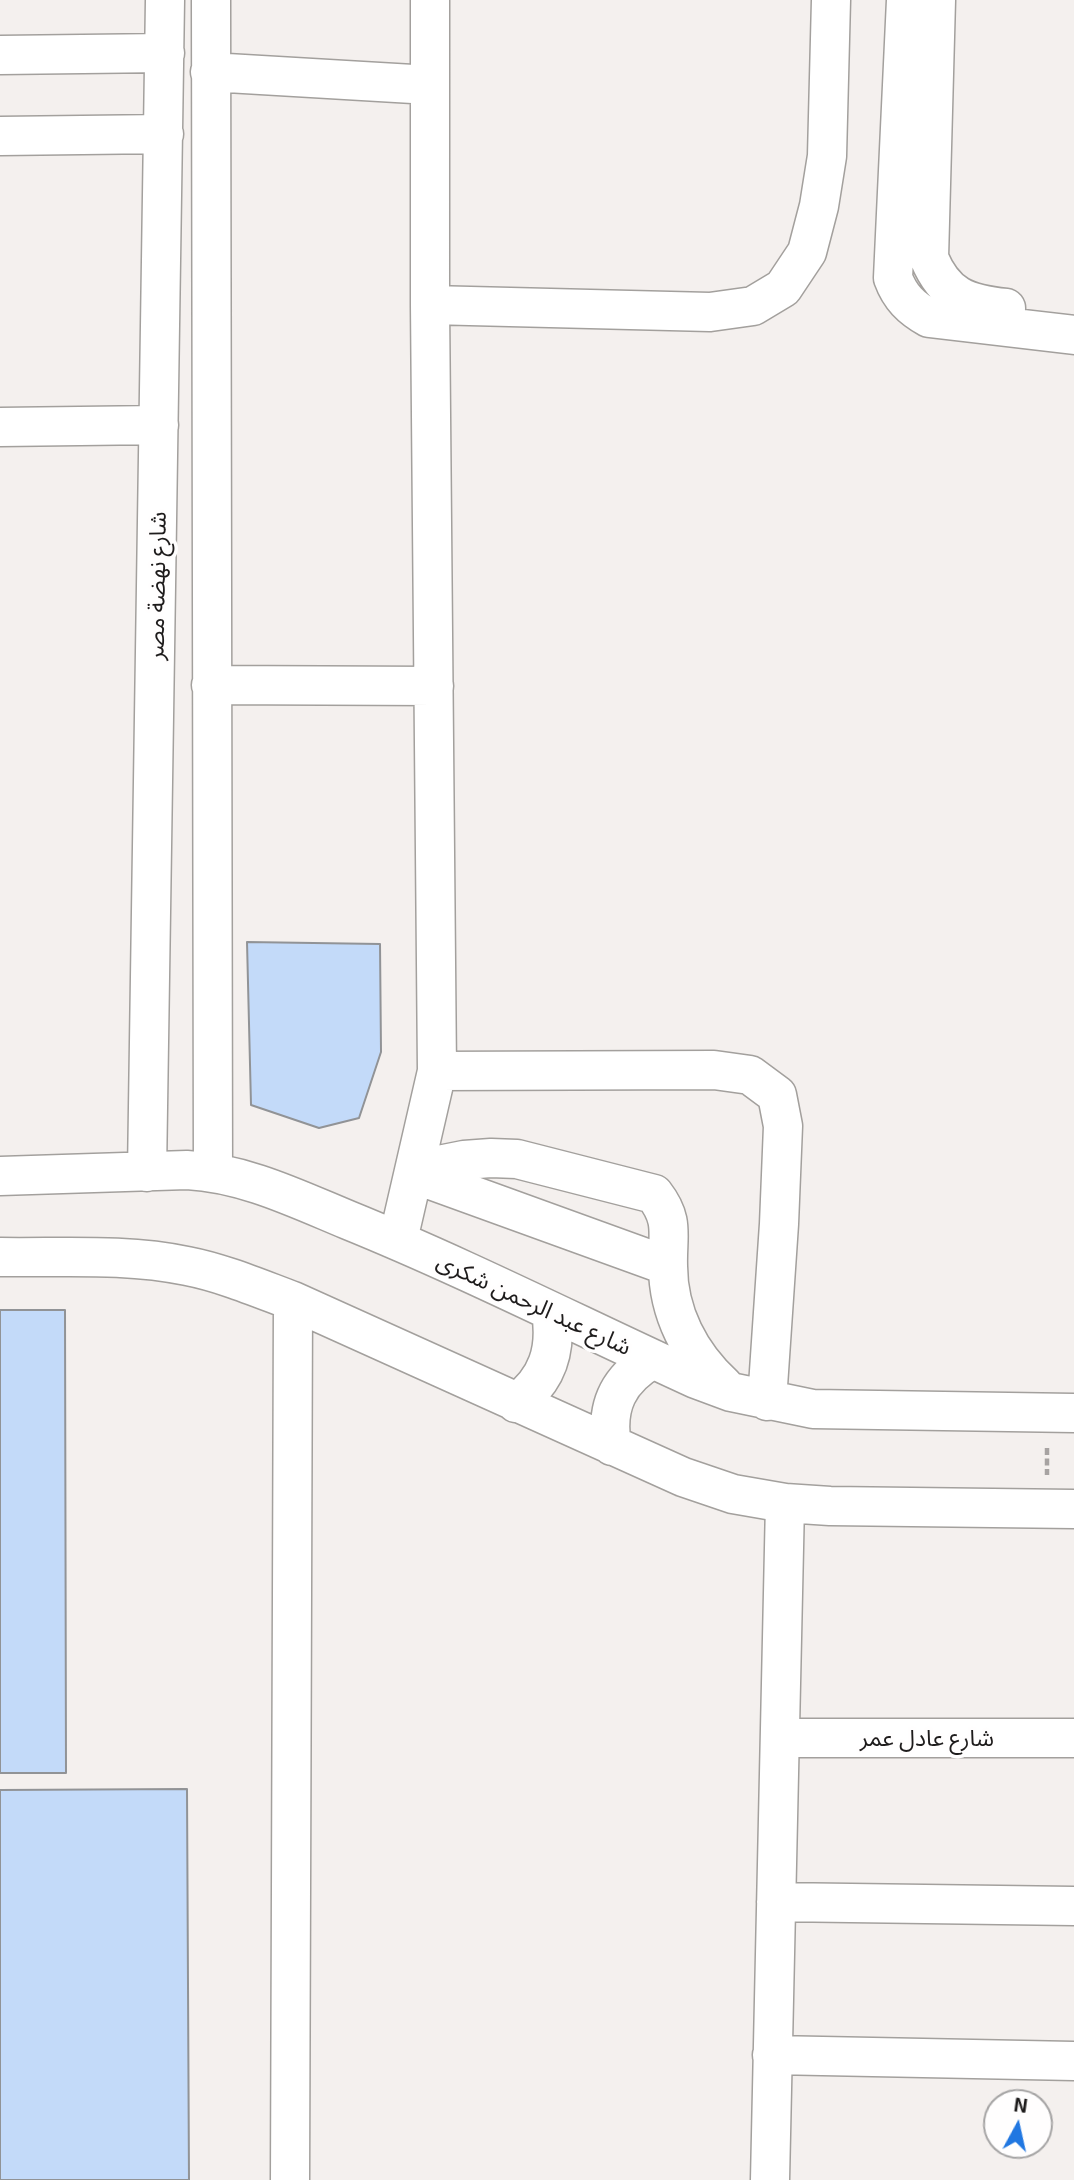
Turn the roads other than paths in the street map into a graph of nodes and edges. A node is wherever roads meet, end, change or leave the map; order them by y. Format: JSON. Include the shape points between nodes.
{"nodes":[{"id":1,"x":165,"y":0,"type":"edge"},
{"id":2,"x":211,"y":0,"type":"edge"},
{"id":3,"x":430,"y":0,"type":"edge"},
{"id":4,"x":831,"y":0,"type":"edge"},
{"id":5,"x":906,"y":0,"type":"edge"},
{"id":6,"x":936,"y":0,"type":"edge"},
{"id":7,"x":165,"y":53,"type":"junction"},
{"id":8,"x":0,"y":55,"type":"edge"},
{"id":9,"x":210,"y":72,"type":"junction"},
{"id":10,"x":430,"y":85,"type":"junction"},
{"id":11,"x":164,"y":134,"type":"junction"},
{"id":12,"x":0,"y":136,"type":"edge"},
{"id":13,"x":912,"y":239,"type":"junction"},
{"id":14,"x":430,"y":305,"type":"junction"},
{"id":15,"x":1074,"y":314,"type":"edge"},
{"id":16,"x":1074,"y":335,"type":"edge"},
{"id":17,"x":159,"y":425,"type":"junction"},
{"id":18,"x":0,"y":427,"type":"edge"},
{"id":19,"x":211,"y":685,"type":"junction"},
{"id":20,"x":433,"y":685,"type":"junction"},
{"id":21,"x":151,"y":905,"type":"junction"},
{"id":22,"x":212,"y":905,"type":"junction"},
{"id":23,"x":437,"y":1071,"type":"junction"},
{"id":24,"x":213,"y":1171,"type":"junction"},
{"id":25,"x":147,"y":1172,"type":"junction"},
{"id":26,"x":414,"y":1174,"type":"junction"},
{"id":27,"x":0,"y":1176,"type":"edge"},
{"id":28,"x":398,"y":1240,"type":"junction"},
{"id":29,"x":0,"y":1257,"type":"edge"},
{"id":30,"x":668,"y":1266,"type":"junction"},
{"id":31,"x":293,"y":1301,"type":"junction"},
{"id":32,"x":551,"y":1312,"type":"junction"},
{"id":33,"x":653,"y":1359,"type":"junction"},
{"id":34,"x":749,"y":1396,"type":"junction"},
{"id":35,"x":516,"y":1403,"type":"junction"},
{"id":36,"x":1060,"y":1413,"type":"edge"},
{"id":37,"x":612,"y":1446,"type":"junction"},
{"id":38,"x":785,"y":1503,"type":"junction"},
{"id":39,"x":1060,"y":1509,"type":"edge"},
{"id":40,"x":780,"y":1738,"type":"junction"},
{"id":41,"x":1074,"y":1738,"type":"edge"},
{"id":42,"x":776,"y":1902,"type":"junction"},
{"id":43,"x":1074,"y":1906,"type":"edge"},
{"id":44,"x":772,"y":2056,"type":"junction"},
{"id":45,"x":1074,"y":2061,"type":"edge"},
{"id":46,"x":290,"y":2180,"type":"edge"},
{"id":47,"x":770,"y":2180,"type":"edge"}],
"edges":[{"from":1,"to":7,"type":"street","name":"شارع نهضة مصر"},
{"from":2,"to":9,"type":"street"},
{"from":3,"to":10,"type":"street"},
{"from":4,"to":14,"type":"street","via":[[827,156],[819,206],[807,252],[782,288],[753,306],[710,312]]},
{"from":5,"to":13,"type":"street"},
{"from":6,"to":13,"type":"street"},
{"from":7,"to":8,"type":"street"},
{"from":7,"to":11,"type":"street","name":"شارع نهضة مصر"},
{"from":9,"to":10,"type":"street"},
{"from":9,"to":19,"type":"street"},
{"from":10,"to":14,"type":"street"},
{"from":11,"to":12,"type":"street"},
{"from":11,"to":17,"type":"street","name":"شارع نهضة مصر"},
{"from":13,"to":15,"type":"street","via":[[929,258],[936,275],[963,299],[979,306]]},
{"from":13,"to":16,"type":"street","via":[[893,278],[915,310],[929,318]]},
{"from":14,"to":20,"type":"street"},
{"from":17,"to":18,"type":"street"},
{"from":17,"to":21,"type":"street","name":"شارع نهضة مصر"},
{"from":19,"to":20,"type":"street"},
{"from":19,"to":22,"type":"street"},
{"from":20,"to":23,"type":"street"},
{"from":21,"to":22,"type":"street"},
{"from":21,"to":25,"type":"street","name":"شارع نهضة مصر"},
{"from":22,"to":24,"type":"street"},
{"from":23,"to":26,"type":"street"},
{"from":23,"to":34,"type":"street","via":[[714,1070],[750,1075],[777,1095],[783,1126],[779,1224]]},
{"from":24,"to":25,"type":"street","name":"شارع عبد الرحمن شكرى"},
{"from":24,"to":28,"type":"street","name":"شارع عبد الرحمن شكرى","via":[[247,1179]]},
{"from":25,"to":27,"type":"street","name":"شارع عبد الرحمن شكرى"},
{"from":26,"to":28,"type":"street"},
{"from":26,"to":30,"type":"street"},
{"from":26,"to":30,"type":"street","via":[[464,1160],[517,1159],[654,1194],[668,1218]]},
{"from":28,"to":32,"type":"street","name":"شارع عبد الرحمن شكرى"},
{"from":29,"to":31,"type":"street","via":[[125,1259],[186,1266]]},
{"from":30,"to":34,"type":"street","via":[[671,1300],[692,1349],[710,1373]]},
{"from":31,"to":35,"type":"street"},
{"from":31,"to":46,"type":"street"},
{"from":32,"to":33,"type":"street","name":"شارع عبد الرحمن شكرى"},
{"from":32,"to":35,"type":"street","via":[[553,1350],[547,1369]]},
{"from":33,"to":34,"type":"street","name":"شارع عبد الرحمن شكرى"},
{"from":33,"to":37,"type":"street","via":[[628,1377],[619,1390],[610,1417]]},
{"from":34,"to":36,"type":"street","name":"شارع عبد الرحمن شكرى","via":[[813,1409]]},
{"from":35,"to":37,"type":"street"},
{"from":37,"to":38,"type":"street","via":[[696,1482]]},
{"from":38,"to":39,"type":"street"},
{"from":38,"to":40,"type":"street"},
{"from":40,"to":41,"type":"street","name":"شارع عادل عمر"},
{"from":40,"to":42,"type":"street"},
{"from":42,"to":43,"type":"street"},
{"from":42,"to":44,"type":"street"},
{"from":44,"to":45,"type":"street"},
{"from":44,"to":47,"type":"street"}]}
